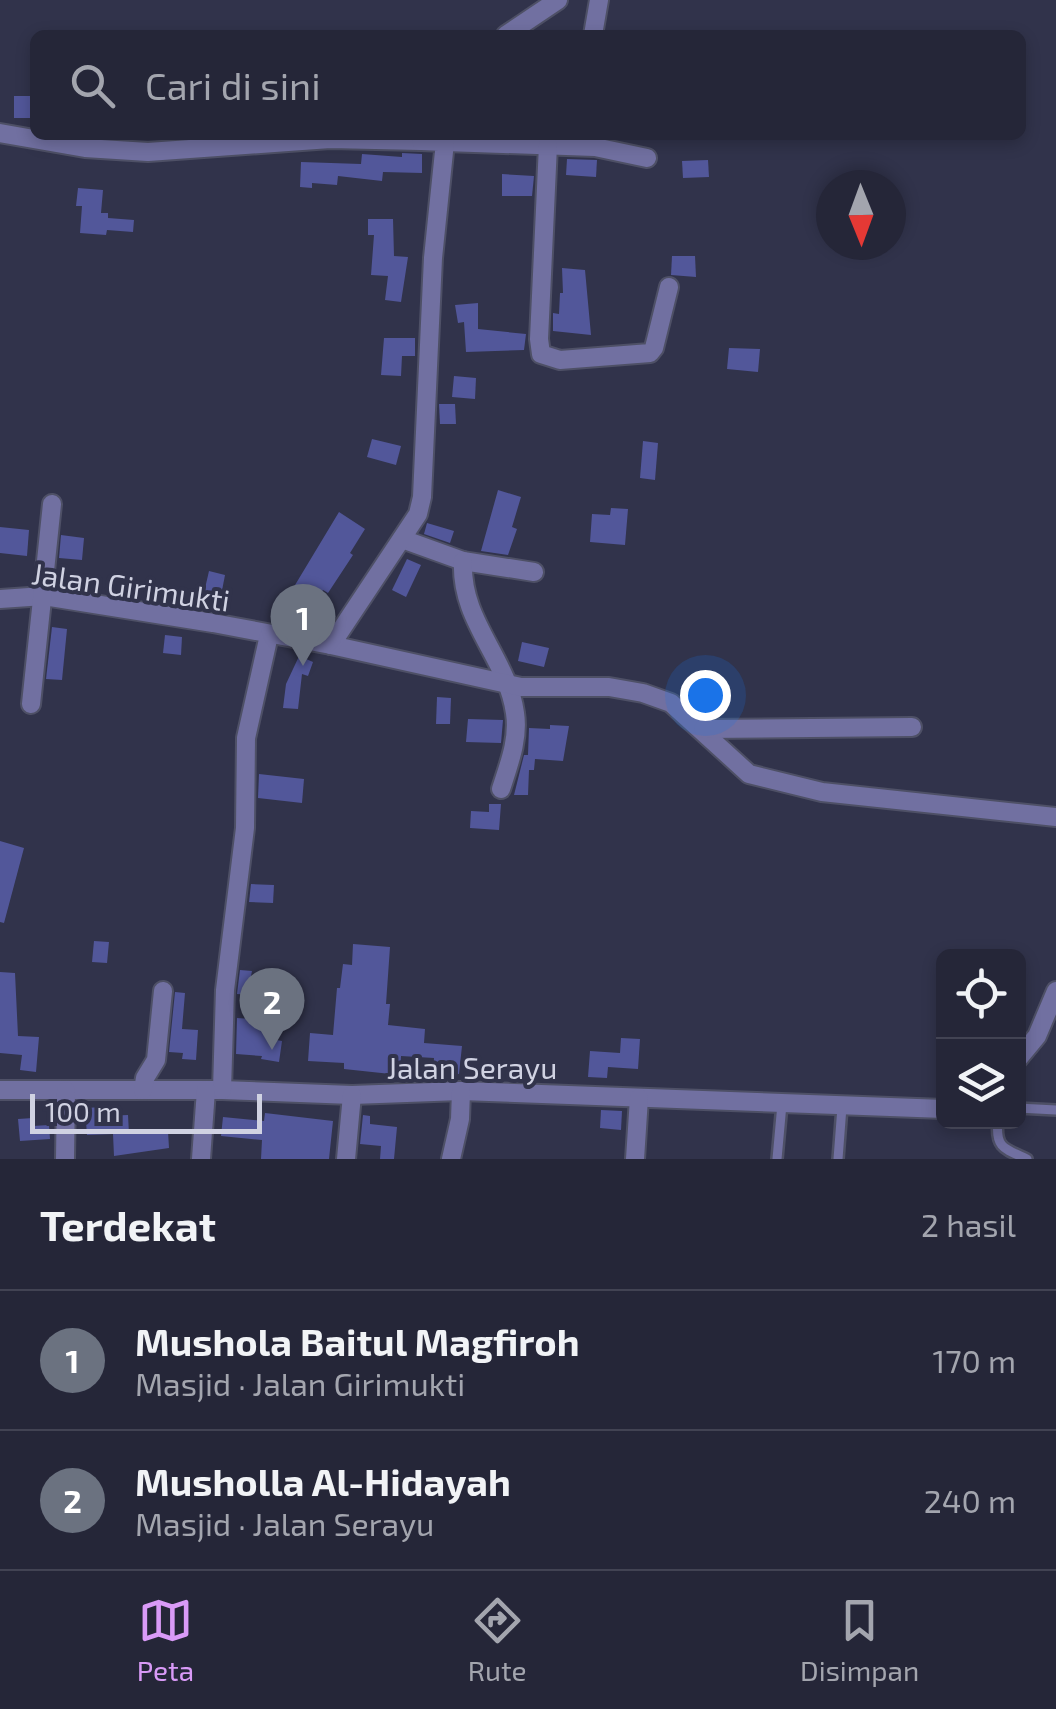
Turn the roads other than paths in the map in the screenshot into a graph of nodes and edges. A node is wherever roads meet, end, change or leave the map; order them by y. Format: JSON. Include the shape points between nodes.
{"nodes":[{"id":1,"x":558,"y":0,"type":"edge"},
{"id":2,"x":599,"y":0,"type":"edge"},
{"id":3,"x":513,"y":30,"type":"edge"},
{"id":4,"x":594,"y":30,"type":"edge"},
{"id":5,"x":0,"y":133,"type":"edge"},
{"id":6,"x":30,"y":138,"type":"edge"},
{"id":7,"x":44,"y":140,"type":"edge"},
{"id":8,"x":293,"y":140,"type":"edge"},
{"id":9,"x":434,"y":140,"type":"edge"},
{"id":10,"x":445,"y":142,"type":"junction"},
{"id":11,"x":561,"y":142,"type":"edge"},
{"id":12,"x":183,"y":143,"type":"edge"},
{"id":13,"x":647,"y":158,"type":"dead end"},
{"id":14,"x":668,"y":287,"type":"dead end"},
{"id":15,"x":52,"y":504,"type":"dead end"},
{"id":16,"x":402,"y":538,"type":"junction"},
{"id":17,"x":464,"y":560,"type":"junction"},
{"id":18,"x":534,"y":572,"type":"dead end"},
{"id":19,"x":44,"y":596,"type":"junction"},
{"id":20,"x":0,"y":599,"type":"edge"},
{"id":21,"x":269,"y":635,"type":"junction"},
{"id":22,"x":331,"y":645,"type":"junction"},
{"id":23,"x":508,"y":685,"type":"junction"},
{"id":24,"x":32,"y":704,"type":"dead end"},
{"id":25,"x":912,"y":727,"type":"dead end"},
{"id":26,"x":703,"y":729,"type":"junction"},
{"id":27,"x":501,"y":789,"type":"dead end"},
{"id":28,"x":1056,"y":816,"type":"edge"},
{"id":29,"x":163,"y":991,"type":"dead end"},
{"id":30,"x":1056,"y":991,"type":"edge"},
{"id":31,"x":1026,"y":1049,"type":"edge"},
{"id":32,"x":0,"y":1090,"type":"edge"},
{"id":33,"x":66,"y":1090,"type":"junction"},
{"id":34,"x":143,"y":1090,"type":"junction"},
{"id":35,"x":214,"y":1090,"type":"junction"},
{"id":36,"x":461,"y":1091,"type":"junction"},
{"id":37,"x":352,"y":1095,"type":"junction"},
{"id":38,"x":639,"y":1098,"type":"junction"},
{"id":39,"x":782,"y":1104,"type":"junction"},
{"id":40,"x":842,"y":1107,"type":"junction"},
{"id":41,"x":1026,"y":1108,"type":"edge"},
{"id":42,"x":936,"y":1109,"type":"edge"},
{"id":43,"x":1056,"y":1110,"type":"edge"},
{"id":44,"x":997,"y":1129,"type":"edge"},
{"id":45,"x":65,"y":1159,"type":"edge"},
{"id":46,"x":201,"y":1159,"type":"edge"},
{"id":47,"x":346,"y":1159,"type":"edge"},
{"id":48,"x":452,"y":1159,"type":"edge"},
{"id":49,"x":636,"y":1159,"type":"edge"},
{"id":50,"x":777,"y":1159,"type":"edge"},
{"id":51,"x":838,"y":1159,"type":"edge"},
{"id":52,"x":1027,"y":1159,"type":"edge"}],
"edges":[{"from":1,"to":3,"type":"street"},
{"from":2,"to":4,"type":"street"},
{"from":5,"to":6,"type":"street"},
{"from":7,"to":12,"type":"street","via":[[108,150]]},
{"from":8,"to":12,"type":"street"},
{"from":9,"to":10,"type":"street"},
{"from":10,"to":11,"type":"street"},
{"from":10,"to":16,"type":"street","via":[[422,497]]},
{"from":11,"to":13,"type":"street"},
{"from":11,"to":14,"type":"street","via":[[542,354],[560,360],[650,353]]},
{"from":15,"to":19,"type":"street"},
{"from":16,"to":17,"type":"street"},
{"from":16,"to":22,"type":"street"},
{"from":17,"to":18,"type":"street"},
{"from":17,"to":23,"type":"street","via":[[466,600]]},
{"from":19,"to":20,"type":"street","name":"Jalan Girimukti"},
{"from":19,"to":21,"type":"street","name":"Jalan Girimukti"},
{"from":19,"to":24,"type":"street"},
{"from":21,"to":22,"type":"street","name":"Jalan Girimukti"},
{"from":21,"to":35,"type":"street","via":[[246,738],[245,828]]},
{"from":22,"to":23,"type":"street","name":"Jalan Girimukti"},
{"from":23,"to":26,"type":"street","name":"Jalan Girimukti","via":[[609,687],[672,702]]},
{"from":23,"to":27,"type":"street","via":[[516,733]]},
{"from":25,"to":26,"type":"street"},
{"from":26,"to":28,"type":"street","name":"Jalan Girimukti","via":[[749,774],[793,786]]},
{"from":29,"to":34,"type":"street","via":[[156,1060]]},
{"from":30,"to":31,"type":"street"},
{"from":32,"to":33,"type":"street","name":"Jalan Serayu"},
{"from":33,"to":34,"type":"street","name":"Jalan Serayu"},
{"from":33,"to":45,"type":"street"},
{"from":34,"to":35,"type":"street","name":"Jalan Serayu"},
{"from":35,"to":37,"type":"street","name":"Jalan Serayu"},
{"from":35,"to":46,"type":"street"},
{"from":36,"to":37,"type":"street","name":"Jalan Serayu"},
{"from":36,"to":38,"type":"street","name":"Jalan Serayu"},
{"from":36,"to":48,"type":"street"},
{"from":37,"to":47,"type":"street"},
{"from":38,"to":39,"type":"street","name":"Jalan Serayu"},
{"from":38,"to":49,"type":"street"},
{"from":39,"to":40,"type":"street","name":"Jalan Serayu"},
{"from":39,"to":50,"type":"lane"},
{"from":40,"to":42,"type":"street","name":"Jalan Serayu"},
{"from":40,"to":51,"type":"lane"},
{"from":41,"to":43,"type":"lane"},
{"from":44,"to":52,"type":"lane","via":[[1002,1147]]}]}
